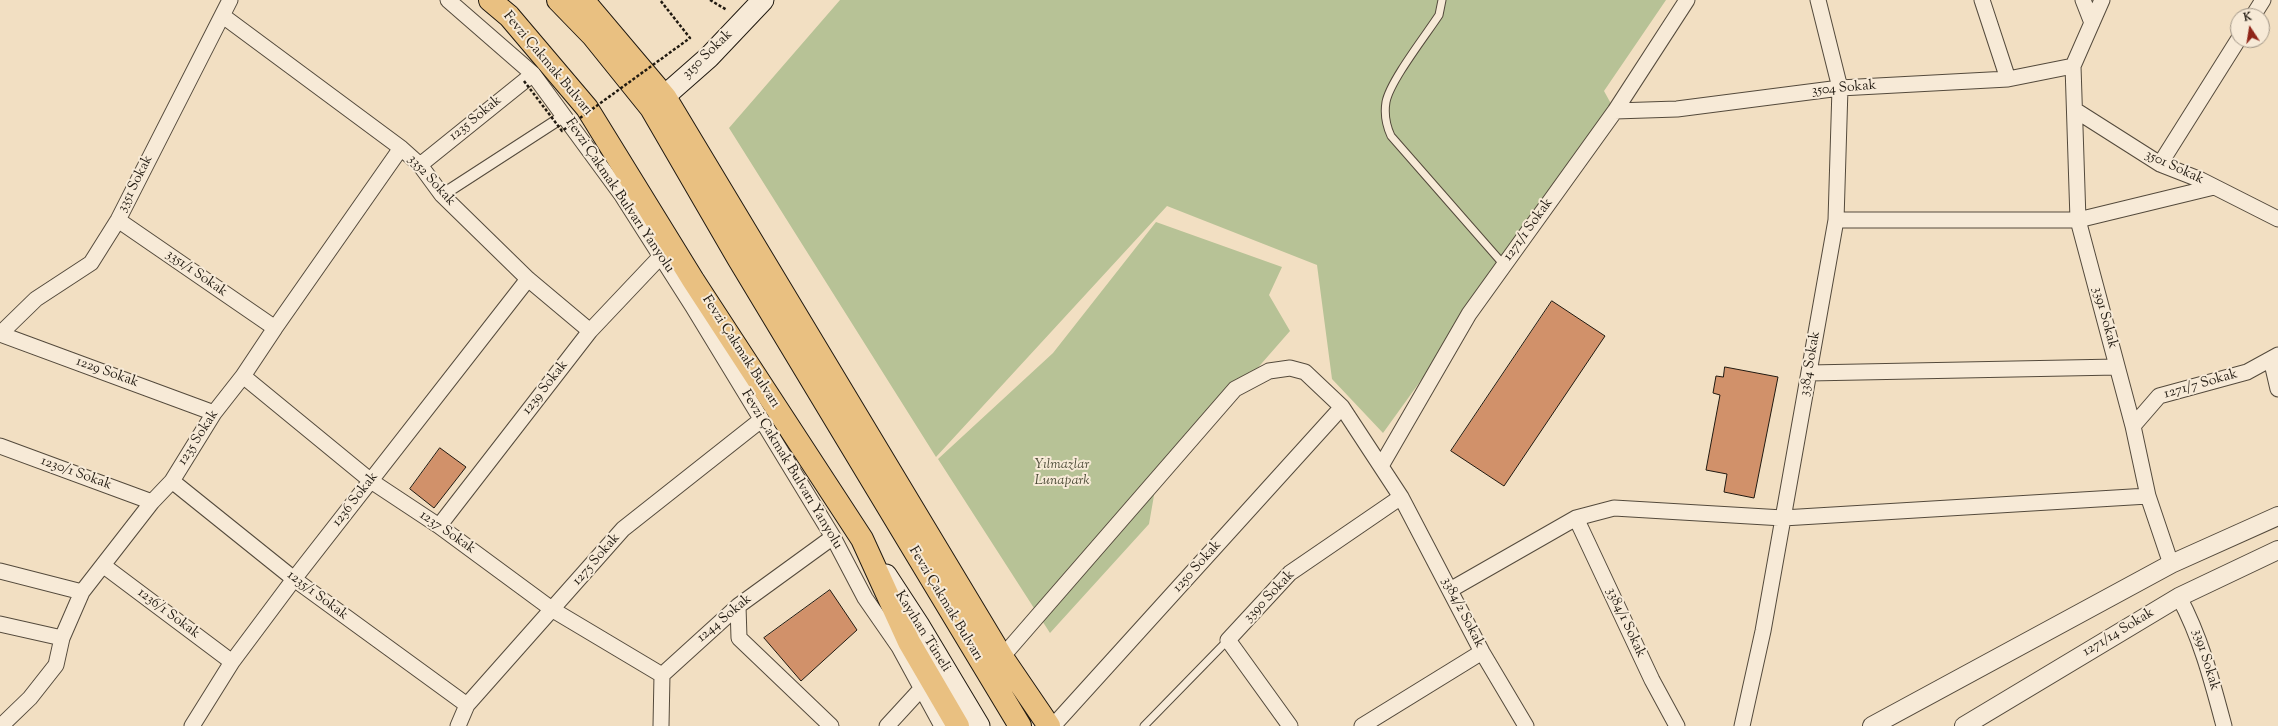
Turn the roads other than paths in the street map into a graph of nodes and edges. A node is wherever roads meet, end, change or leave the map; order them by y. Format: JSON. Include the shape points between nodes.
{"nodes":[{"id":1,"x":230,"y":0,"type":"edge"},
{"id":2,"x":448,"y":0,"type":"edge"},
{"id":3,"x":490,"y":0,"type":"edge"},
{"id":4,"x":558,"y":0,"type":"edge"},
{"id":5,"x":582,"y":0,"type":"edge"},
{"id":6,"x":763,"y":0,"type":"edge"},
{"id":7,"x":1442,"y":0,"type":"edge"},
{"id":8,"x":1687,"y":0,"type":"edge"},
{"id":9,"x":1818,"y":0,"type":"edge"},
{"id":10,"x":1982,"y":0,"type":"edge"},
{"id":11,"x":2083,"y":0,"type":"edge"},
{"id":12,"x":2102,"y":0,"type":"edge"},
{"id":13,"x":223,"y":16,"type":"junction"},
{"id":14,"x":2092,"y":23,"type":"junction"},
{"id":15,"x":593,"y":36,"type":"junction"},
{"id":16,"x":2233,"y":48,"type":"edge"},
{"id":17,"x":2073,"y":66,"type":"junction"},
{"id":18,"x":529,"y":78,"type":"junction"},
{"id":19,"x":2008,"y":80,"type":"junction"},
{"id":20,"x":1840,"y":88,"type":"junction"},
{"id":21,"x":658,"y":102,"type":"junction"},
{"id":22,"x":2075,"y":110,"type":"junction"},
{"id":23,"x":1615,"y":111,"type":"junction"},
{"id":24,"x":564,"y":116,"type":"junction"},
{"id":25,"x":401,"y":148,"type":"junction"},
{"id":26,"x":2160,"y":164,"type":"junction"},
{"id":27,"x":420,"y":165,"type":"junction"},
{"id":28,"x":2214,"y":187,"type":"junction"},
{"id":29,"x":442,"y":195,"type":"junction"},
{"id":30,"x":2278,"y":219,"type":"edge"},
{"id":31,"x":118,"y":220,"type":"junction"},
{"id":32,"x":1836,"y":220,"type":"junction"},
{"id":33,"x":2078,"y":220,"type":"junction"},
{"id":34,"x":661,"y":256,"type":"junction"},
{"id":35,"x":1504,"y":265,"type":"junction"},
{"id":36,"x":528,"y":279,"type":"junction"},
{"id":37,"x":275,"y":328,"type":"junction"},
{"id":38,"x":590,"y":331,"type":"junction"},
{"id":39,"x":0,"y":334,"type":"edge"},
{"id":40,"x":2275,"y":357,"type":"edge"},
{"id":41,"x":2117,"y":367,"type":"junction"},
{"id":42,"x":1809,"y":373,"type":"junction"},
{"id":43,"x":243,"y":376,"type":"junction"},
{"id":44,"x":2278,"y":389,"type":"edge"},
{"id":45,"x":1342,"y":407,"type":"junction"},
{"id":46,"x":214,"y":413,"type":"junction"},
{"id":47,"x":761,"y":420,"type":"junction"},
{"id":48,"x":2134,"y":426,"type":"junction"},
{"id":49,"x":0,"y":446,"type":"edge"},
{"id":50,"x":1381,"y":466,"type":"junction"},
{"id":51,"x":172,"y":481,"type":"junction"},
{"id":52,"x":371,"y":481,"type":"junction"},
{"id":53,"x":2148,"y":496,"type":"junction"},
{"id":54,"x":1401,"y":497,"type":"junction"},
{"id":55,"x":152,"y":502,"type":"junction"},
{"id":56,"x":2278,"y":516,"type":"edge"},
{"id":57,"x":1576,"y":518,"type":"junction"},
{"id":58,"x":1783,"y":518,"type":"junction"},
{"id":59,"x":439,"y":526,"type":"junction"},
{"id":60,"x":833,"y":537,"type":"junction"},
{"id":61,"x":862,"y":539,"type":"junction"},
{"id":62,"x":2278,"y":550,"type":"edge"},
{"id":63,"x":2171,"y":564,"type":"junction"},
{"id":64,"x":104,"y":566,"type":"junction"},
{"id":65,"x":0,"y":571,"type":"edge"},
{"id":66,"x":294,"y":579,"type":"junction"},
{"id":67,"x":1450,"y":590,"type":"junction"},
{"id":68,"x":82,"y":592,"type":"junction"},
{"id":69,"x":2179,"y":597,"type":"junction"},
{"id":70,"x":738,"y":606,"type":"junction"},
{"id":71,"x":553,"y":610,"type":"junction"},
{"id":72,"x":0,"y":624,"type":"edge"},
{"id":73,"x":62,"y":638,"type":"junction"},
{"id":74,"x":1228,"y":640,"type":"junction"},
{"id":75,"x":1482,"y":652,"type":"junction"},
{"id":76,"x":1002,"y":657,"type":"junction"},
{"id":77,"x":232,"y":662,"type":"junction"},
{"id":78,"x":662,"y":675,"type":"junction"},
{"id":79,"x":921,"y":689,"type":"junction"},
{"id":80,"x":467,"y":705,"type":"junction"},
{"id":81,"x":1973,"y":724,"type":"edge"},
{"id":82,"x":1,"y":726,"type":"edge"},
{"id":83,"x":192,"y":726,"type":"edge"},
{"id":84,"x":458,"y":726,"type":"edge"},
{"id":85,"x":662,"y":726,"type":"edge"},
{"id":86,"x":831,"y":726,"type":"edge"},
{"id":87,"x":887,"y":726,"type":"edge"},
{"id":88,"x":942,"y":726,"type":"edge"},
{"id":89,"x":958,"y":726,"type":"edge"},
{"id":90,"x":979,"y":726,"type":"edge"},
{"id":91,"x":1020,"y":726,"type":"edge"},
{"id":92,"x":1049,"y":726,"type":"edge"},
{"id":93,"x":1053,"y":726,"type":"edge"},
{"id":94,"x":1144,"y":726,"type":"edge"},
{"id":95,"x":1290,"y":726,"type":"edge"},
{"id":96,"x":1362,"y":726,"type":"edge"},
{"id":97,"x":1526,"y":726,"type":"edge"},
{"id":98,"x":1677,"y":726,"type":"edge"},
{"id":99,"x":1742,"y":726,"type":"edge"},
{"id":100,"x":1872,"y":726,"type":"edge"},
{"id":101,"x":2224,"y":726,"type":"edge"}],
"edges":[{"from":1,"to":13,"type":"street","name":"3351 Sokak"},
{"from":2,"to":18,"type":"street","name":"Fevzi Çakmak Bulvarı Yanyolu"},
{"from":3,"to":61,"type":"main road","name":"Fevzi Çakmak Bulvarı","via":[[509,16],[586,108],[693,280]]},
{"from":4,"to":15,"type":"main road","name":"Fevzi Çakmak Bulvarı"},
{"from":5,"to":15,"type":"main road"},
{"from":5,"to":21,"type":"main road"},
{"from":6,"to":21,"type":"main road","name":"3150 Sokak","via":[[709,57]]},
{"from":7,"to":35,"type":"lane","via":[[1439,15],[1388,96],[1386,125],[1391,136]]},
{"from":8,"to":23,"type":"street","name":"1271/1 Sokak"},
{"from":9,"to":20,"type":"street","name":"3384 Sokak"},
{"from":10,"to":19,"type":"street"},
{"from":11,"to":14,"type":"street"},
{"from":12,"to":14,"type":"street"},
{"from":13,"to":25,"type":"street","name":"3352 Sokak"},
{"from":13,"to":31,"type":"street","name":"3351 Sokak"},
{"from":14,"to":17,"type":"street"},
{"from":15,"to":21,"type":"main road","name":"Fevzi Çakmak Bulvarı"},
{"from":16,"to":26,"type":"street"},
{"from":17,"to":19,"type":"street","name":"3504 Sokak"},
{"from":17,"to":22,"type":"street","name":"3391 Sokak"},
{"from":18,"to":24,"type":"street","name":"Fevzi Çakmak Bulvarı Yanyolu"},
{"from":18,"to":27,"type":"street","name":"1235 Sokak"},
{"from":19,"to":20,"type":"street","name":"3504 Sokak"},
{"from":20,"to":23,"type":"street","name":"3504 Sokak","via":[[1677,110]]},
{"from":20,"to":32,"type":"street","name":"3384 Sokak"},
{"from":21,"to":76,"type":"main road"},
{"from":21,"to":91,"type":"main road","name":"Fevzi Çakmak Bulvarı","via":[[738,258]]},
{"from":22,"to":26,"type":"street","name":"3501 Sokak"},
{"from":22,"to":33,"type":"street","name":"3391 Sokak"},
{"from":23,"to":35,"type":"street","name":"1271/1 Sokak"},
{"from":24,"to":29,"type":"street"},
{"from":24,"to":34,"type":"street","name":"Fevzi Çakmak Bulvarı Yanyolu","via":[[621,194]]},
{"from":25,"to":27,"type":"street","name":"3352 Sokak"},
{"from":25,"to":37,"type":"street","name":"1235 Sokak"},
{"from":26,"to":28,"type":"street","name":"3501 Sokak"},
{"from":27,"to":29,"type":"street","name":"3352 Sokak"},
{"from":28,"to":30,"type":"street","name":"3501 Sokak"},
{"from":28,"to":33,"type":"street"},
{"from":29,"to":36,"type":"street","name":"3352 Sokak"},
{"from":31,"to":37,"type":"street","name":"3351/1 Sokak"},
{"from":31,"to":39,"type":"street","name":"3351 Sokak","via":[[91,263],[36,299]]},
{"from":32,"to":33,"type":"street"},
{"from":32,"to":42,"type":"street","name":"3384 Sokak"},
{"from":33,"to":41,"type":"street","name":"3391 Sokak"},
{"from":34,"to":38,"type":"street","name":"1239 Sokak"},
{"from":34,"to":47,"type":"street","name":"Fevzi Çakmak Bulvarı Yanyolu"},
{"from":35,"to":50,"type":"street","name":"1271/1 Sokak","via":[[1469,314]]},
{"from":36,"to":38,"type":"street","name":"3352 Sokak"},
{"from":36,"to":52,"type":"street","name":"1236 Sokak"},
{"from":37,"to":43,"type":"street","name":"1235 Sokak"},
{"from":38,"to":59,"type":"street","name":"1239 Sokak"},
{"from":39,"to":46,"type":"street","name":"1229 Sokak"},
{"from":40,"to":44,"type":"street"},
{"from":40,"to":48,"type":"street","name":"1271/7 Sokak","via":[[2247,372],[2159,396]]},
{"from":41,"to":42,"type":"street"},
{"from":41,"to":48,"type":"street","name":"3391 Sokak"},
{"from":42,"to":58,"type":"street","name":"3384 Sokak"},
{"from":43,"to":46,"type":"street","name":"1235 Sokak"},
{"from":43,"to":52,"type":"street","name":"1237 Sokak"},
{"from":45,"to":50,"type":"street","name":"3384/2 Sokak"},
{"from":45,"to":76,"type":"street","name":"3384/2 Sokak","via":[[1305,372],[1290,368],[1269,371],[1235,389]]},
{"from":45,"to":93,"type":"street","name":"1250 Sokak"},
{"from":46,"to":51,"type":"street","name":"1235 Sokak"},
{"from":47,"to":60,"type":"street","name":"Fevzi Çakmak Bulvarı Yanyolu"},
{"from":47,"to":71,"type":"street","name":"1275 Sokak","via":[[623,529]]},
{"from":48,"to":53,"type":"street","name":"3391 Sokak"},
{"from":49,"to":55,"type":"street","name":"1230/1 Sokak"},
{"from":50,"to":54,"type":"street","name":"3384/2 Sokak"},
{"from":51,"to":55,"type":"street","name":"1235 Sokak"},
{"from":51,"to":66,"type":"street","name":"1235/1 Sokak"},
{"from":52,"to":59,"type":"street","name":"1237 Sokak"},
{"from":52,"to":66,"type":"street","name":"1236 Sokak"},
{"from":53,"to":58,"type":"street"},
{"from":53,"to":63,"type":"street","name":"3391 Sokak"},
{"from":54,"to":67,"type":"street","name":"3384/2 Sokak"},
{"from":54,"to":74,"type":"street","name":"3390 Sokak","via":[[1290,573]]},
{"from":55,"to":64,"type":"street","name":"1235 Sokak"},
{"from":56,"to":63,"type":"street"},
{"from":57,"to":58,"type":"street","via":[[1614,508]]},
{"from":57,"to":67,"type":"street"},
{"from":57,"to":98,"type":"street","name":"3384/1 Sokak","via":[[1652,680]]},
{"from":58,"to":99,"type":"street","name":"3384 Sokak","via":[[1763,631]]},
{"from":59,"to":71,"type":"street","name":"1237 Sokak"},
{"from":60,"to":70,"type":"street","name":"1244 Sokak"},
{"from":60,"to":79,"type":"street","name":"Fevzi Çakmak Bulvarı Yanyolu","via":[[865,598],[899,647]]},
{"from":61,"to":89,"type":"main road","name":"Fevzi Çakmak Bulvarı","via":[[909,642]]},
{"from":61,"to":90,"type":"main road","name":"Kayıhan Tüneli","via":[[918,624]]},
{"from":62,"to":69,"type":"street","name":"1271/14 Sokak"},
{"from":63,"to":100,"type":"street"},
{"from":64,"to":68,"type":"street","name":"1235 Sokak"},
{"from":64,"to":77,"type":"street","name":"1236/1 Sokak"},
{"from":65,"to":68,"type":"street"},
{"from":66,"to":77,"type":"street","name":"1236 Sokak"},
{"from":66,"to":80,"type":"street","name":"1235/1 Sokak"},
{"from":67,"to":75,"type":"street","name":"3384/2 Sokak"},
{"from":68,"to":73,"type":"street","name":"1235 Sokak"},
{"from":69,"to":81,"type":"street","name":"1271/14 Sokak"},
{"from":69,"to":101,"type":"street","name":"3391 Sokak","via":[[2193,623],[2205,655]]},
{"from":70,"to":78,"type":"street","name":"1244 Sokak"},
{"from":70,"to":86,"type":"street","via":[[739,638]]},
{"from":71,"to":78,"type":"street","name":"1237 Sokak"},
{"from":71,"to":80,"type":"street","name":"1275 Sokak"},
{"from":72,"to":73,"type":"street"},
{"from":73,"to":82,"type":"street","name":"1235 Sokak","via":[[56,665],[30,698]]},
{"from":74,"to":94,"type":"lane"},
{"from":74,"to":95,"type":"street"},
{"from":75,"to":96,"type":"street"},
{"from":75,"to":97,"type":"street","name":"3384/2 Sokak"},
{"from":76,"to":92,"type":"main road"},
{"from":77,"to":83,"type":"street","name":"1236 Sokak"},
{"from":78,"to":85,"type":"street"},
{"from":79,"to":87,"type":"street"},
{"from":79,"to":88,"type":"street","name":"Fevzi Çakmak Bulvarı Yanyolu"},
{"from":80,"to":84,"type":"street","name":"1275 Sokak"}]}
